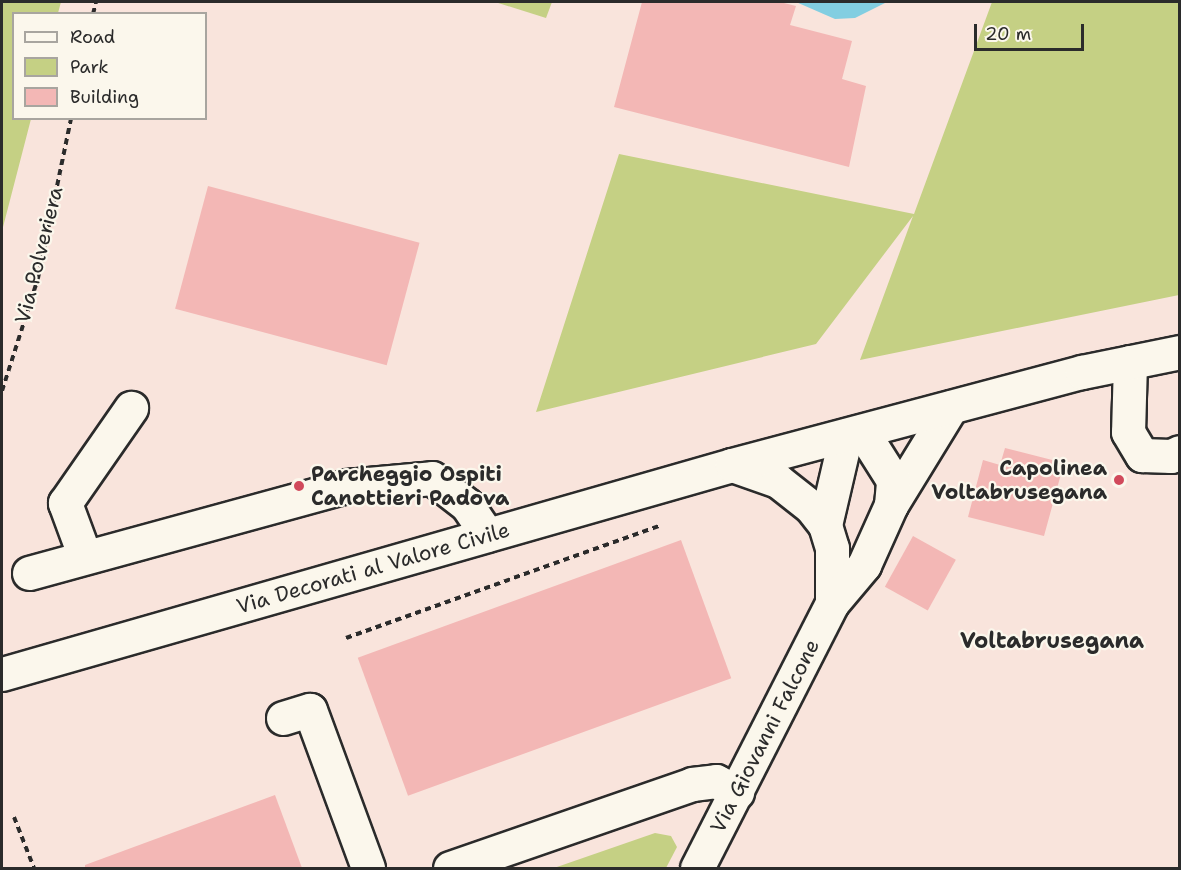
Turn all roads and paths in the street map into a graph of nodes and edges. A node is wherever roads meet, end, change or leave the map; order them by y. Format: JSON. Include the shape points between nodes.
{"nodes":[{"id":1,"x":71,"y":120,"type":"edge"},
{"id":2,"x":1179,"y":352,"type":"edge"},
{"id":3,"x":1130,"y":362,"type":"junction"},
{"id":4,"x":2,"y":391,"type":"edge"},
{"id":5,"x":951,"y":407,"type":"junction"},
{"id":6,"x":131,"y":408,"type":"dead end"},
{"id":7,"x":854,"y":433,"type":"junction"},
{"id":8,"x":1179,"y":452,"type":"edge"},
{"id":9,"x":732,"y":465,"type":"junction"},
{"id":10,"x":891,"y":505,"type":"junction"},
{"id":11,"x":664,"y":524,"type":"dead end"},
{"id":12,"x":825,"y":525,"type":"junction"},
{"id":13,"x":487,"y":535,"type":"junction"},
{"id":14,"x":85,"y":557,"type":"junction"},
{"id":15,"x":29,"y":573,"type":"dead end"},
{"id":16,"x":832,"y":603,"type":"junction"},
{"id":17,"x":346,"y":638,"type":"dead end"},
{"id":18,"x":8,"y":673,"type":"edge"},
{"id":19,"x":283,"y":718,"type":"dead end"},
{"id":20,"x":736,"y":792,"type":"junction"},
{"id":21,"x":14,"y":817,"type":"dead end"},
{"id":22,"x":34,"y":868,"type":"edge"},
{"id":23,"x":368,"y":868,"type":"edge"},
{"id":24,"x":450,"y":868,"type":"edge"},
{"id":25,"x":697,"y":868,"type":"edge"}],
"edges":[{"from":1,"to":4,"type":"path","name":"Via Polveriera","via":[[38,278]]},
{"from":2,"to":3,"type":"street","name":"Via Decorati al Valore Civile"},
{"from":3,"to":5,"type":"street","name":"Via Decorati al Valore Civile"},
{"from":3,"to":8,"type":"street","via":[[1128,432],[1142,455],[1171,456]]},
{"from":5,"to":7,"type":"street","name":"Via Decorati al Valore Civile"},
{"from":5,"to":10,"type":"street"},
{"from":6,"to":14,"type":"street","via":[[65,503]]},
{"from":7,"to":9,"type":"street","name":"Via Decorati al Valore Civile"},
{"from":7,"to":10,"type":"street","via":[[892,480]]},
{"from":7,"to":12,"type":"street"},
{"from":9,"to":12,"type":"street","via":[[778,481],[811,507]]},
{"from":9,"to":13,"type":"street","name":"Via Decorati al Valore Civile"},
{"from":10,"to":16,"type":"street","via":[[864,565]]},
{"from":11,"to":17,"type":"path"},
{"from":12,"to":16,"type":"street","via":[[832,548]]},
{"from":13,"to":14,"type":"street","via":[[467,505],[432,478],[345,486]]},
{"from":13,"to":18,"type":"street","name":"Via Decorati al Valore Civile"},
{"from":14,"to":15,"type":"street"},
{"from":16,"to":20,"type":"street","name":"Via Giovanni Falcone"},
{"from":19,"to":23,"type":"street","via":[[310,710]]},
{"from":20,"to":24,"type":"street","via":[[716,781],[692,784]]},
{"from":20,"to":25,"type":"street","name":"Via Giovanni Falcone"},
{"from":21,"to":22,"type":"path"}]}
